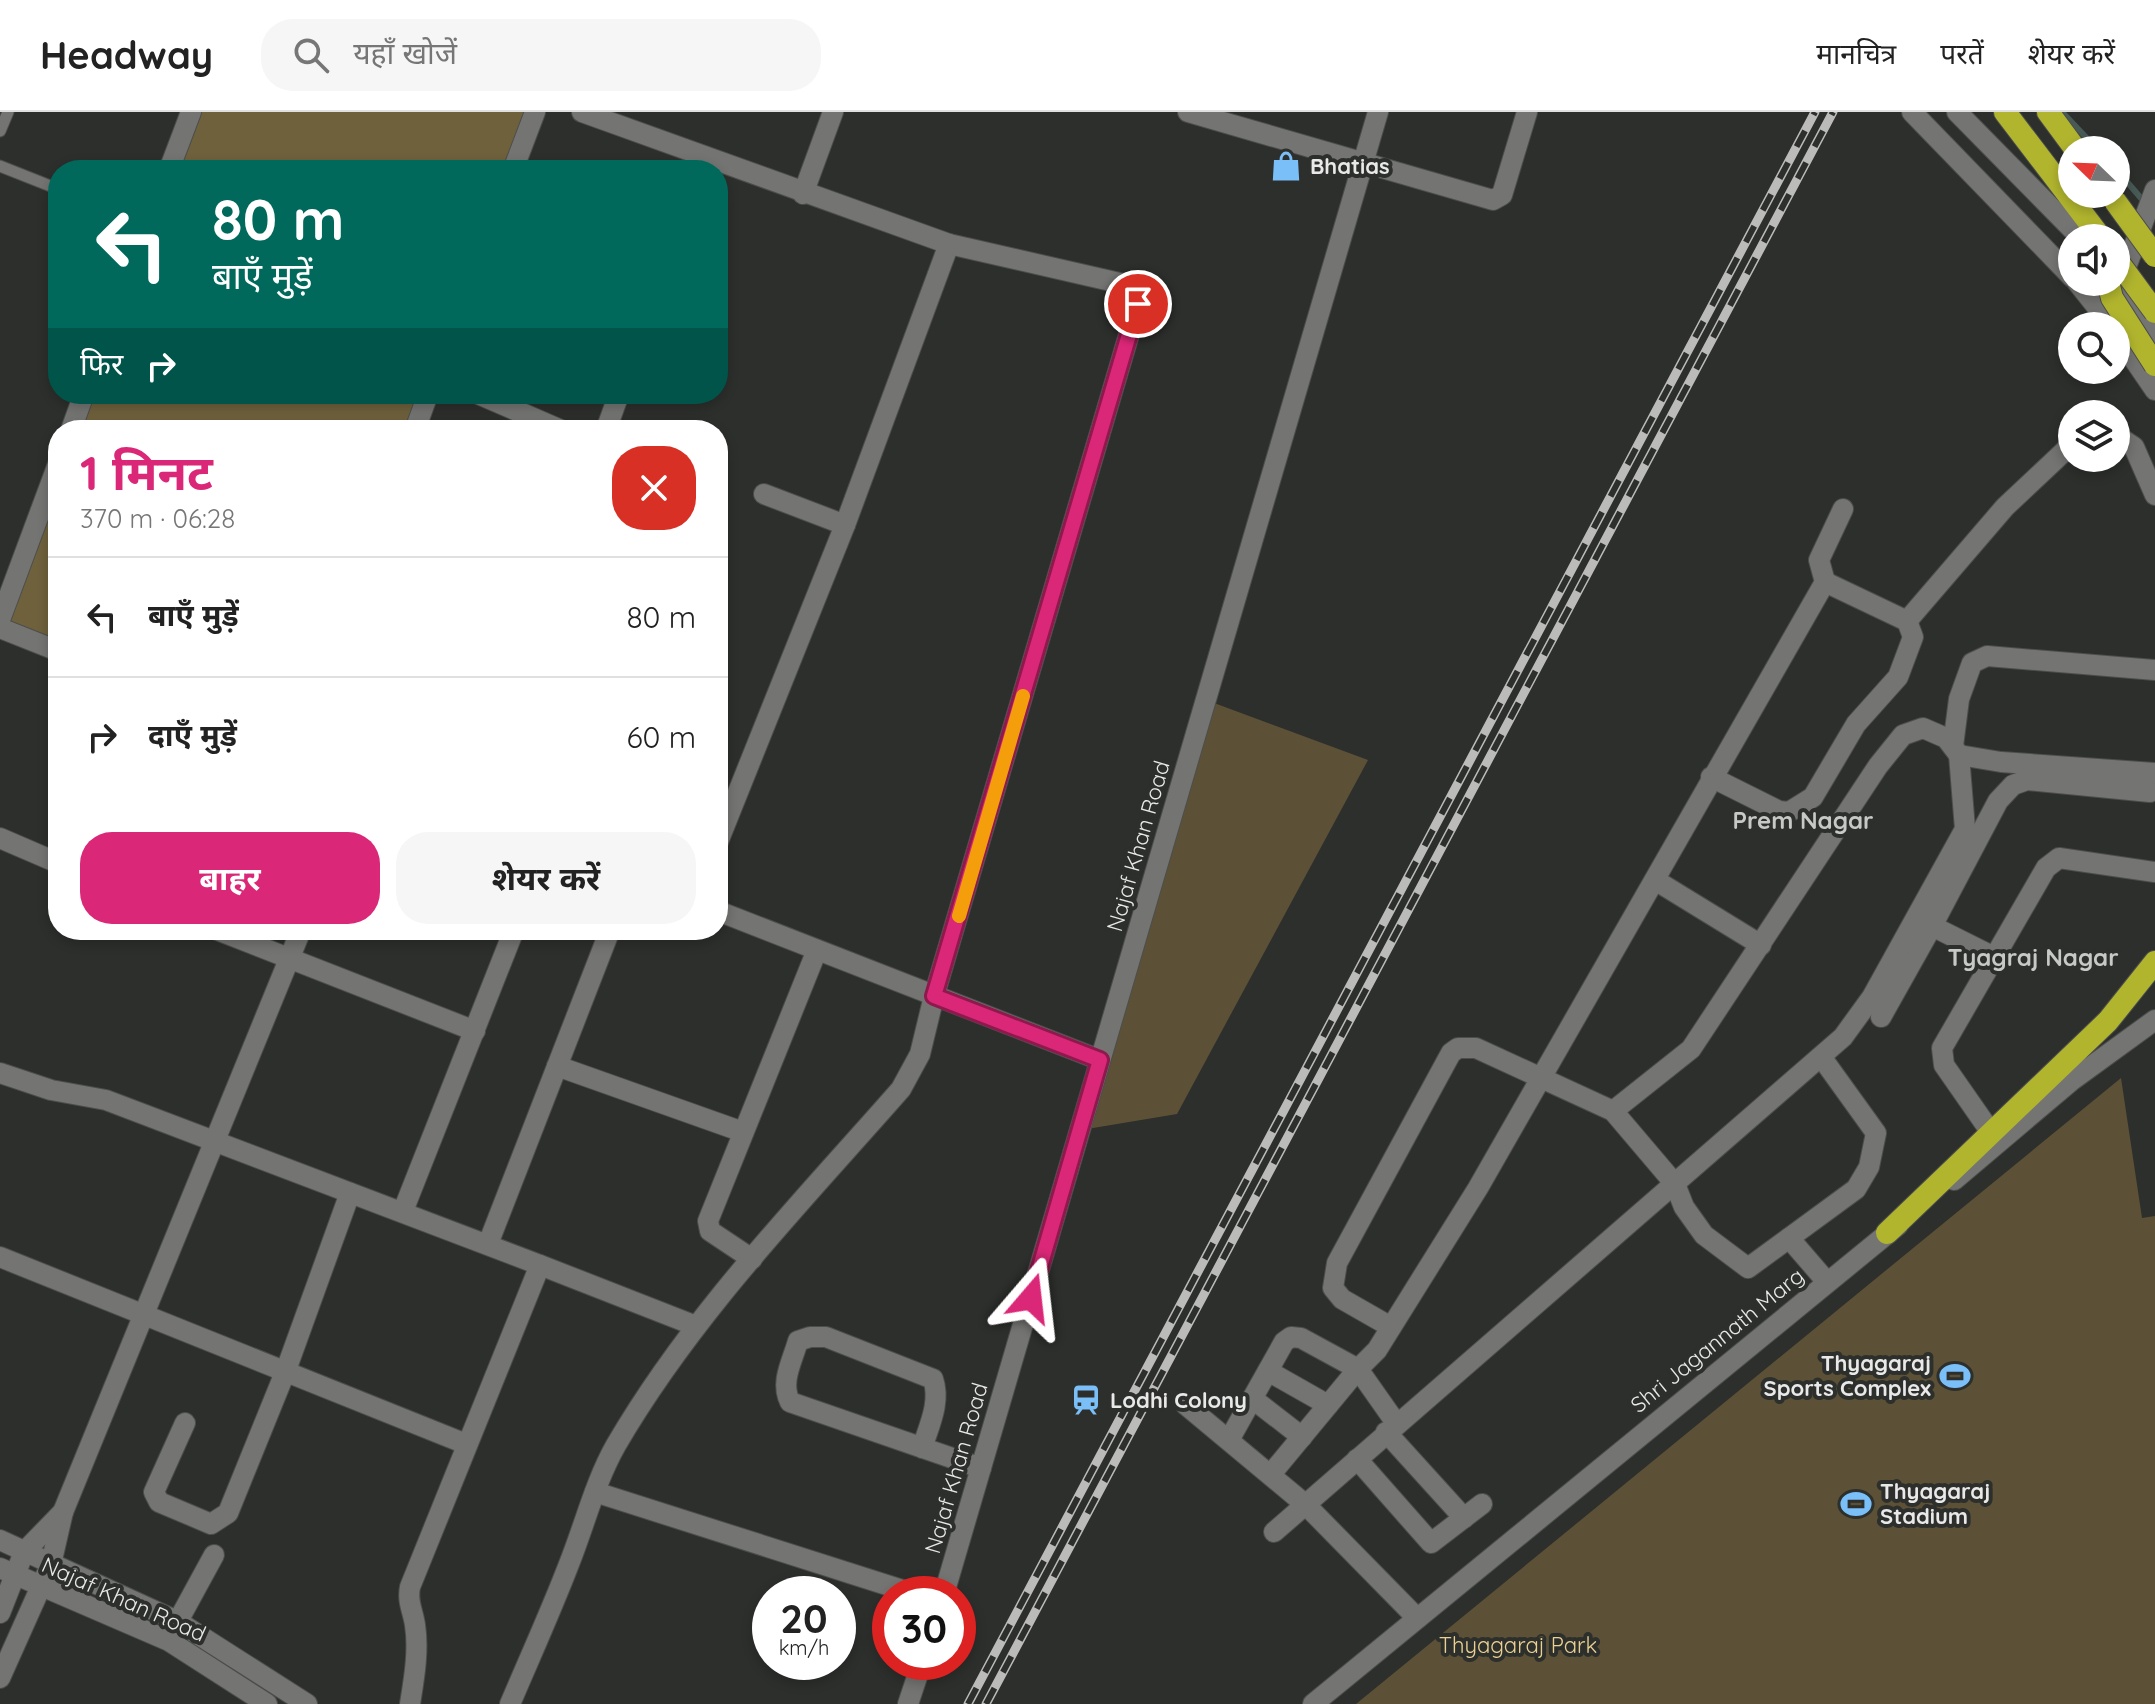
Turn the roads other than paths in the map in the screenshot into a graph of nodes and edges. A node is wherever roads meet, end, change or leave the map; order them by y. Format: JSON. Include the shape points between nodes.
{"nodes":[{"id":1,"x":8,"y":112,"type":"edge"},
{"id":2,"x":191,"y":112,"type":"edge"},
{"id":3,"x":535,"y":112,"type":"edge"},
{"id":4,"x":582,"y":112,"type":"edge"},
{"id":5,"x":833,"y":112,"type":"edge"},
{"id":6,"x":1188,"y":112,"type":"edge"},
{"id":7,"x":1378,"y":112,"type":"edge"},
{"id":8,"x":1527,"y":112,"type":"edge"},
{"id":9,"x":1912,"y":112,"type":"edge"},
{"id":10,"x":1957,"y":112,"type":"edge"},
{"id":11,"x":2005,"y":112,"type":"edge"},
{"id":12,"x":2048,"y":112,"type":"edge"},
{"id":13,"x":0,"y":131,"type":"edge"},
{"id":14,"x":2066,"y":136,"type":"edge"},
{"id":15,"x":173,"y":160,"type":"edge"},
{"id":16,"x":517,"y":160,"type":"edge"},
{"id":17,"x":696,"y":160,"type":"edge"},
{"id":18,"x":1363,"y":163,"type":"junction"},
{"id":19,"x":0,"y":166,"type":"edge"},
{"id":20,"x":728,"y":171,"type":"edge"},
{"id":21,"x":48,"y":185,"type":"edge"},
{"id":22,"x":2155,"y":190,"type":"edge"},
{"id":23,"x":803,"y":194,"type":"junction"},
{"id":24,"x":2120,"y":208,"type":"edge"},
{"id":25,"x":2081,"y":224,"type":"edge"},
{"id":26,"x":2085,"y":224,"type":"edge"},
{"id":27,"x":2130,"y":243,"type":"edge"},
{"id":28,"x":949,"y":244,"type":"junction"},
{"id":29,"x":2155,"y":256,"type":"edge"},
{"id":30,"x":2058,"y":263,"type":"edge"},
{"id":31,"x":2130,"y":285,"type":"edge"},
{"id":32,"x":2130,"y":293,"type":"edge"},
{"id":33,"x":2090,"y":296,"type":"edge"},
{"id":34,"x":2099,"y":296,"type":"edge"},
{"id":35,"x":2112,"y":296,"type":"edge"},
{"id":36,"x":2095,"y":301,"type":"junction"},
{"id":37,"x":2102,"y":312,"type":"edge"},
{"id":38,"x":2155,"y":312,"type":"edge"},
{"id":39,"x":2155,"y":335,"type":"edge"},
{"id":40,"x":2130,"y":353,"type":"edge"},
{"id":41,"x":2155,"y":365,"type":"edge"},
{"id":42,"x":2155,"y":390,"type":"edge"},
{"id":43,"x":501,"y":404,"type":"edge"},
{"id":44,"x":538,"y":420,"type":"edge"},
{"id":45,"x":2130,"y":444,"type":"edge"},
{"id":46,"x":2058,"y":457,"type":"edge"},
{"id":47,"x":48,"y":491,"type":"edge"},
{"id":48,"x":764,"y":494,"type":"dead end"},
{"id":49,"x":2155,"y":495,"type":"edge"},
{"id":50,"x":1843,"y":509,"type":"dead end"},
{"id":51,"x":845,"y":525,"type":"junction"},
{"id":52,"x":1825,"y":582,"type":"junction"},
{"id":53,"x":0,"y":620,"type":"edge"},
{"id":54,"x":1907,"y":621,"type":"junction"},
{"id":55,"x":0,"y":628,"type":"edge"},
{"id":56,"x":48,"y":647,"type":"edge"},
{"id":57,"x":2155,"y":670,"type":"edge"},
{"id":58,"x":1956,"y":750,"type":"junction"},
{"id":59,"x":1711,"y":777,"type":"junction"},
{"id":60,"x":2152,"y":782,"type":"edge"},
{"id":61,"x":728,"y":790,"type":"edge"},
{"id":62,"x":0,"y":838,"type":"edge"},
{"id":63,"x":48,"y":859,"type":"edge"},
{"id":64,"x":2155,"y":872,"type":"edge"},
{"id":65,"x":1655,"y":880,"type":"junction"},
{"id":66,"x":728,"y":915,"type":"edge"},
{"id":67,"x":1932,"y":926,"type":"junction"},
{"id":68,"x":241,"y":940,"type":"edge"},
{"id":69,"x":297,"y":940,"type":"edge"},
{"id":70,"x":510,"y":940,"type":"edge"},
{"id":71,"x":606,"y":940,"type":"edge"},
{"id":72,"x":1761,"y":945,"type":"junction"},
{"id":73,"x":817,"y":950,"type":"junction"},
{"id":74,"x":1994,"y":957,"type":"junction"},
{"id":75,"x":289,"y":960,"type":"junction"},
{"id":76,"x":2155,"y":962,"type":"edge"},
{"id":77,"x":934,"y":996,"type":"junction"},
{"id":78,"x":1881,"y":1017,"type":"dead end"},
{"id":79,"x":2155,"y":1020,"type":"edge"},
{"id":80,"x":475,"y":1031,"type":"junction"},
{"id":81,"x":1822,"y":1058,"type":"junction"},
{"id":82,"x":1100,"y":1060,"type":"junction"},
{"id":83,"x":557,"y":1066,"type":"junction"},
{"id":84,"x":0,"y":1073,"type":"edge"},
{"id":85,"x":1540,"y":1080,"type":"junction"},
{"id":86,"x":1613,"y":1111,"type":"junction"},
{"id":87,"x":1992,"y":1130,"type":"junction"},
{"id":88,"x":743,"y":1132,"type":"junction"},
{"id":89,"x":215,"y":1139,"type":"junction"},
{"id":90,"x":1675,"y":1184,"type":"junction"},
{"id":91,"x":350,"y":1193,"type":"junction"},
{"id":92,"x":403,"y":1211,"type":"junction"},
{"id":93,"x":1887,"y":1233,"type":"junction"},
{"id":94,"x":1789,"y":1238,"type":"junction"},
{"id":95,"x":488,"y":1244,"type":"junction"},
{"id":96,"x":0,"y":1257,"type":"edge"},
{"id":97,"x":752,"y":1259,"type":"junction"},
{"id":98,"x":540,"y":1265,"type":"junction"},
{"id":99,"x":1827,"y":1282,"type":"junction"},
{"id":100,"x":142,"y":1314,"type":"junction"},
{"id":101,"x":696,"y":1326,"type":"junction"},
{"id":102,"x":1391,"y":1327,"type":"junction"},
{"id":103,"x":1358,"y":1369,"type":"junction"},
{"id":104,"x":286,"y":1370,"type":"junction"},
{"id":105,"x":1268,"y":1371,"type":"junction"},
{"id":106,"x":1253,"y":1399,"type":"junction"},
{"id":107,"x":1186,"y":1405,"type":"dead end"},
{"id":108,"x":1328,"y":1405,"type":"junction"},
{"id":109,"x":185,"y":1423,"type":"dead end"},
{"id":110,"x":1391,"y":1428,"type":"junction"},
{"id":111,"x":1302,"y":1437,"type":"junction"},
{"id":112,"x":1229,"y":1440,"type":"junction"},
{"id":113,"x":466,"y":1444,"type":"junction"},
{"id":114,"x":922,"y":1448,"type":"junction"},
{"id":115,"x":1357,"y":1459,"type":"junction"},
{"id":116,"x":981,"y":1468,"type":"junction"},
{"id":117,"x":1271,"y":1474,"type":"junction"},
{"id":118,"x":595,"y":1492,"type":"junction"},
{"id":119,"x":1482,"y":1504,"type":"dead end"},
{"id":120,"x":1306,"y":1505,"type":"junction"},
{"id":121,"x":63,"y":1512,"type":"junction"},
{"id":122,"x":1464,"y":1518,"type":"junction"},
{"id":123,"x":1274,"y":1532,"type":"dead end"},
{"id":124,"x":0,"y":1540,"type":"edge"},
{"id":125,"x":24,"y":1552,"type":"junction"},
{"id":126,"x":214,"y":1555,"type":"dead end"},
{"id":127,"x":51,"y":1564,"type":"junction"},
{"id":128,"x":8,"y":1573,"type":"edge"},
{"id":129,"x":949,"y":1576,"type":"edge"},
{"id":130,"x":872,"y":1580,"type":"edge"},
{"id":131,"x":42,"y":1586,"type":"junction"},
{"id":132,"x":0,"y":1613,"type":"edge"},
{"id":133,"x":1417,"y":1618,"type":"junction"},
{"id":134,"x":177,"y":1621,"type":"junction"},
{"id":135,"x":169,"y":1641,"type":"junction"},
{"id":136,"x":0,"y":1678,"type":"edge"},
{"id":137,"x":916,"y":1680,"type":"edge"},
{"id":138,"x":267,"y":1704,"type":"edge"},
{"id":139,"x":307,"y":1704,"type":"edge"},
{"id":140,"x":410,"y":1704,"type":"edge"},
{"id":141,"x":510,"y":1704,"type":"edge"},
{"id":142,"x":908,"y":1704,"type":"edge"},
{"id":143,"x":1313,"y":1704,"type":"edge"}],
"edges":[{"from":1,"to":13,"type":"lane"},
{"from":2,"to":15,"type":"street"},
{"from":3,"to":16,"type":"street"},
{"from":4,"to":17,"type":"street"},
{"from":5,"to":23,"type":"street"},
{"from":6,"to":18,"type":"street"},
{"from":7,"to":18,"type":"street","name":"Najaf Khan Road"},
{"from":8,"to":18,"type":"street","via":[[1498,200]]},
{"from":9,"to":30,"type":"street"},
{"from":10,"to":25,"type":"street"},
{"from":11,"to":26,"type":"highway"},
{"from":12,"to":14,"type":"highway"},
{"from":18,"to":82,"type":"street","name":"Najaf Khan Road"},
{"from":19,"to":21,"type":"lane"},
{"from":20,"to":23,"type":"street"},
{"from":22,"to":27,"type":"street"},
{"from":23,"to":28,"type":"street"},
{"from":24,"to":29,"type":"highway","bridge":true},
{"from":28,"to":51,"type":"street"},
{"from":28,"to":77,"type":"street","via":[[1124,284],[1138,293],[1138,304]]},
{"from":31,"to":38,"type":"highway","bridge":true},
{"from":32,"to":39,"type":"street"},
{"from":33,"to":36,"type":"street"},
{"from":34,"to":36,"type":"street"},
{"from":35,"to":41,"type":"highway","bridge":true},
{"from":36,"to":37,"type":"street"},
{"from":40,"to":42,"type":"street"},
{"from":43,"to":44,"type":"street"},
{"from":45,"to":49,"type":"street"},
{"from":46,"to":54,"type":"street","via":[[2005,507]]},
{"from":47,"to":53,"type":"street"},
{"from":48,"to":51,"type":"street"},
{"from":50,"to":52,"type":"street","via":[[1819,560]]},
{"from":51,"to":61,"type":"street"},
{"from":52,"to":54,"type":"street"},
{"from":52,"to":59,"type":"street"},
{"from":54,"to":59,"type":"street","via":[[1913,637],[1898,677],[1856,724],[1813,797],[1789,812],[1779,811]]},
{"from":55,"to":56,"type":"street"},
{"from":57,"to":58,"type":"street","via":[[1987,656],[1972,663],[1959,699]]},
{"from":58,"to":60,"type":"street","via":[[2001,762]]},
{"from":58,"to":72,"type":"street","via":[[1946,738],[1923,728],[1903,735]]},
{"from":58,"to":81,"type":"street","via":[[1965,829],[1872,997]]},
{"from":59,"to":65,"type":"street"},
{"from":60,"to":67,"type":"street","via":[[2027,780],[2013,785],[1998,801]]},
{"from":62,"to":63,"type":"street"},
{"from":64,"to":74,"type":"street","via":[[2052,861]]},
{"from":65,"to":72,"type":"street"},
{"from":65,"to":85,"type":"street"},
{"from":66,"to":73,"type":"street"},
{"from":67,"to":74,"type":"street"},
{"from":67,"to":78,"type":"street"},
{"from":68,"to":75,"type":"street"},
{"from":69,"to":75,"type":"street"},
{"from":70,"to":80,"type":"street"},
{"from":71,"to":83,"type":"street"},
{"from":72,"to":86,"type":"street","via":[[1691,1049]]},
{"from":73,"to":77,"type":"street"},
{"from":73,"to":88,"type":"street"},
{"from":74,"to":87,"type":"street","via":[[1941,1055]]},
{"from":75,"to":80,"type":"street"},
{"from":75,"to":89,"type":"street"},
{"from":76,"to":87,"type":"highway","via":[[2108,1021]]},
{"from":77,"to":82,"type":"street"},
{"from":77,"to":97,"type":"street","via":[[920,1054],[901,1089]]},
{"from":79,"to":93,"type":"street","name":"Shri Jagannath Marg","via":[[2071,1081]]},
{"from":80,"to":92,"type":"street"},
{"from":81,"to":90,"type":"street"},
{"from":81,"to":94,"type":"street","via":[[1876,1133],[1869,1167],[1856,1189]]},
{"from":82,"to":116,"type":"street","name":"Najaf Khan Road"},
{"from":83,"to":88,"type":"street"},
{"from":83,"to":95,"type":"street"},
{"from":84,"to":89,"type":"street","via":[[51,1090],[96,1097]]},
{"from":85,"to":86,"type":"street"},
{"from":85,"to":102,"type":"street"},
{"from":85,"to":102,"type":"street","via":[[1476,1048],[1451,1053],[1337,1263],[1333,1288],[1342,1299]]},
{"from":86,"to":90,"type":"street"},
{"from":87,"to":93,"type":"highway"},
{"from":88,"to":97,"type":"street","via":[[707,1227]]},
{"from":89,"to":91,"type":"street"},
{"from":89,"to":100,"type":"street"},
{"from":90,"to":94,"type":"street","via":[[1704,1235],[1748,1268]]},
{"from":90,"to":110,"type":"street"},
{"from":91,"to":92,"type":"street"},
{"from":91,"to":104,"type":"street"},
{"from":92,"to":95,"type":"street"},
{"from":93,"to":99,"type":"street","name":"Shri Jagannath Marg"},
{"from":94,"to":99,"type":"street"},
{"from":95,"to":98,"type":"street"},
{"from":96,"to":100,"type":"street"},
{"from":97,"to":101,"type":"street"},
{"from":98,"to":101,"type":"street"},
{"from":98,"to":113,"type":"street"},
{"from":99,"to":133,"type":"street","name":"Shri Jagannath Marg"},
{"from":100,"to":104,"type":"street"},
{"from":100,"to":121,"type":"street"},
{"from":101,"to":118,"type":"street","via":[[615,1447]]},
{"from":102,"to":103,"type":"street"},
{"from":103,"to":105,"type":"street","via":[[1291,1337]]},
{"from":103,"to":108,"type":"street"},
{"from":103,"to":110,"type":"street"},
{"from":104,"to":109,"type":"street","via":[[228,1513],[211,1524],[159,1502],[154,1492]]},
{"from":104,"to":113,"type":"street"},
{"from":105,"to":106,"type":"street"},
{"from":105,"to":108,"type":"street"},
{"from":106,"to":111,"type":"street"},
{"from":106,"to":112,"type":"street"},
{"from":107,"to":112,"type":"street"},
{"from":108,"to":111,"type":"street"},
{"from":110,"to":115,"type":"street"},
{"from":110,"to":122,"type":"street"},
{"from":111,"to":117,"type":"street"},
{"from":112,"to":117,"type":"street"},
{"from":113,"to":140,"type":"street","via":[[410,1587],[415,1674]]},
{"from":114,"to":114,"type":"street","via":[[790,1402],[786,1378],[798,1341],[826,1337],[933,1379],[934,1411]]},
{"from":114,"to":116,"type":"street"},
{"from":115,"to":120,"type":"street"},
{"from":115,"to":122,"type":"street","via":[[1423,1550]]},
{"from":116,"to":129,"type":"street","name":"Najaf Khan Road"},
{"from":117,"to":120,"type":"street"},
{"from":118,"to":130,"type":"street"},
{"from":118,"to":141,"type":"street"},
{"from":119,"to":122,"type":"street"},
{"from":120,"to":123,"type":"street"},
{"from":120,"to":133,"type":"street"},
{"from":121,"to":125,"type":"street"},
{"from":121,"to":127,"type":"street"},
{"from":124,"to":125,"type":"street"},
{"from":125,"to":127,"type":"street"},
{"from":125,"to":128,"type":"street"},
{"from":126,"to":134,"type":"street"},
{"from":127,"to":131,"type":"street"},
{"from":127,"to":134,"type":"street"},
{"from":128,"to":131,"type":"street","name":"Najaf Khan Road"},
{"from":128,"to":132,"type":"street"},
{"from":131,"to":135,"type":"street","name":"Najaf Khan Road"},
{"from":131,"to":136,"type":"street"},
{"from":133,"to":143,"type":"street","name":"Shri Jagannath Marg"},
{"from":134,"to":135,"type":"street"},
{"from":134,"to":139,"type":"street"},
{"from":135,"to":138,"type":"street","name":"Najaf Khan Road"},
{"from":137,"to":142,"type":"street"}]}
